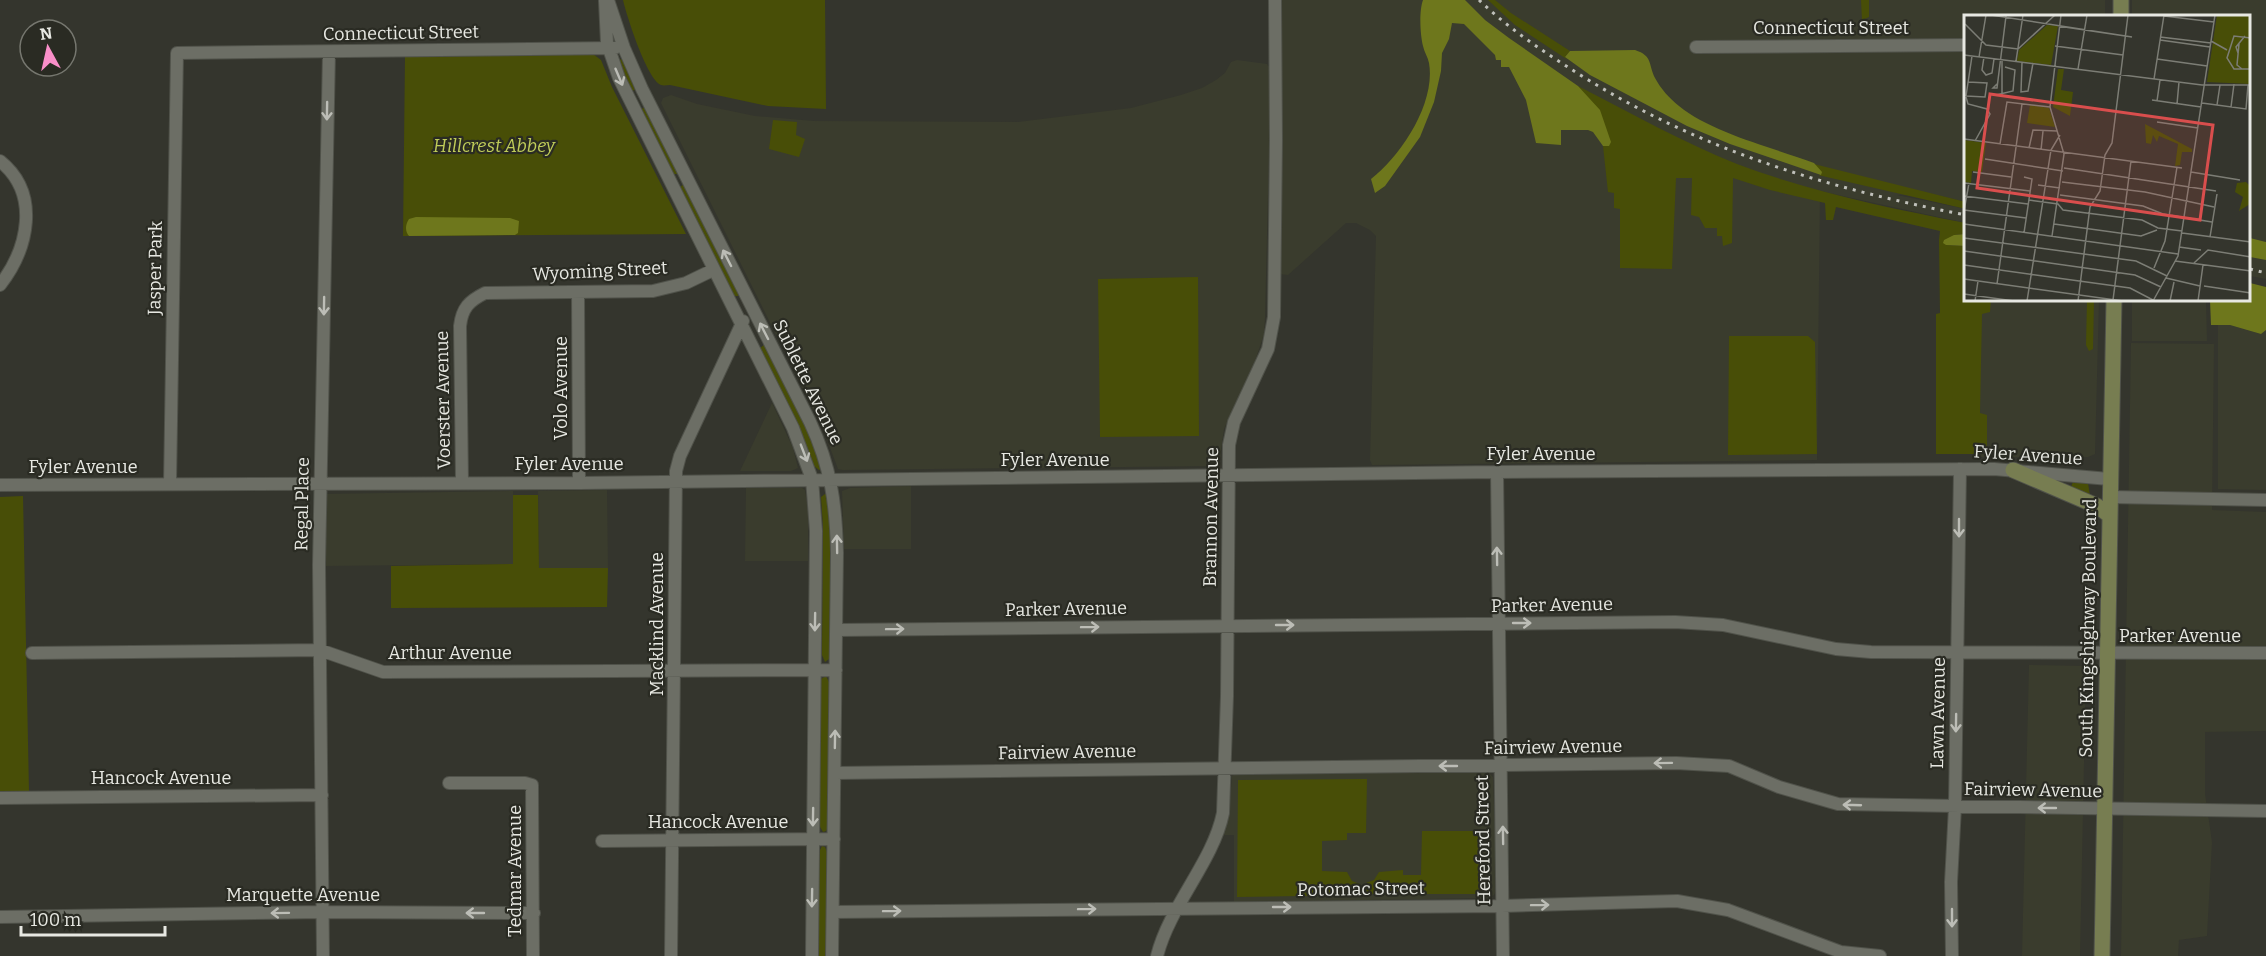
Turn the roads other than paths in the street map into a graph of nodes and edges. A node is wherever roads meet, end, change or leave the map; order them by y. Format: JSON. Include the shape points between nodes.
{"nodes":[{"id":1,"x":606,"y":0,"type":"edge"},
{"id":2,"x":1275,"y":0,"type":"edge"},
{"id":3,"x":1964,"y":45,"type":"edge"},
{"id":4,"x":1696,"y":47,"type":"dead end"},
{"id":5,"x":608,"y":48,"type":"junction"},
{"id":6,"x":624,"y":48,"type":"junction"},
{"id":7,"x":329,"y":52,"type":"junction"},
{"id":8,"x":177,"y":53,"type":"joint"},
{"id":9,"x":0,"y":161,"type":"edge"},
{"id":10,"x":713,"y":270,"type":"junction"},
{"id":11,"x":0,"y":285,"type":"edge"},
{"id":12,"x":578,"y":292,"type":"junction"},
{"id":13,"x":485,"y":293,"type":"joint"},
{"id":14,"x":2114,"y":302,"type":"edge"},
{"id":15,"x":753,"y":310,"type":"junction"},
{"id":16,"x":741,"y":325,"type":"junction"},
{"id":17,"x":1960,"y":469,"type":"junction"},
{"id":18,"x":2013,"y":470,"type":"junction"},
{"id":19,"x":1497,"y":472,"type":"junction"},
{"id":20,"x":1228,"y":476,"type":"junction"},
{"id":21,"x":812,"y":479,"type":"junction"},
{"id":22,"x":831,"y":479,"type":"junction"},
{"id":23,"x":2109,"y":479,"type":"junction"},
{"id":24,"x":676,"y":480,"type":"junction"},
{"id":25,"x":462,"y":482,"type":"junction"},
{"id":26,"x":320,"y":483,"type":"junction"},
{"id":27,"x":579,"y":483,"type":"junction"},
{"id":28,"x":170,"y":484,"type":"junction"},
{"id":29,"x":0,"y":485,"type":"edge"},
{"id":30,"x":2110,"y":497,"type":"junction"},
{"id":31,"x":2266,"y":500,"type":"edge"},
{"id":32,"x":2109,"y":515,"type":"junction"},
{"id":33,"x":1498,"y":624,"type":"junction"},
{"id":34,"x":1228,"y":626,"type":"junction"},
{"id":35,"x":837,"y":630,"type":"junction"},
{"id":36,"x":320,"y":650,"type":"junction"},
{"id":37,"x":32,"y":653,"type":"dead end"},
{"id":38,"x":1956,"y":653,"type":"junction"},
{"id":39,"x":2266,"y":653,"type":"edge"},
{"id":40,"x":2107,"y":654,"type":"junction"},
{"id":41,"x":815,"y":670,"type":"junction"},
{"id":42,"x":836,"y":670,"type":"junction"},
{"id":43,"x":675,"y":671,"type":"junction"},
{"id":44,"x":1501,"y":766,"type":"junction"},
{"id":45,"x":1226,"y":767,"type":"junction"},
{"id":46,"x":835,"y":773,"type":"junction"},
{"id":47,"x":450,"y":783,"type":"dead end"},
{"id":48,"x":322,"y":795,"type":"junction"},
{"id":49,"x":0,"y":798,"type":"edge"},
{"id":50,"x":1955,"y":807,"type":"junction"},
{"id":51,"x":2105,"y":808,"type":"junction"},
{"id":52,"x":2266,"y":811,"type":"edge"},
{"id":53,"x":813,"y":839,"type":"junction"},
{"id":54,"x":834,"y":839,"type":"junction"},
{"id":55,"x":602,"y":841,"type":"dead end"},
{"id":56,"x":672,"y":841,"type":"junction"},
{"id":57,"x":1502,"y":906,"type":"junction"},
{"id":58,"x":1177,"y":908,"type":"junction"},
{"id":59,"x":322,"y":912,"type":"junction"},
{"id":60,"x":833,"y":912,"type":"junction"},
{"id":61,"x":534,"y":913,"type":"junction"},
{"id":62,"x":0,"y":917,"type":"edge"},
{"id":63,"x":323,"y":956,"type":"edge"},
{"id":64,"x":533,"y":956,"type":"edge"},
{"id":65,"x":671,"y":956,"type":"edge"},
{"id":66,"x":812,"y":956,"type":"edge"},
{"id":67,"x":832,"y":956,"type":"edge"},
{"id":68,"x":1157,"y":956,"type":"edge"},
{"id":69,"x":1503,"y":956,"type":"edge"},
{"id":70,"x":1880,"y":956,"type":"edge"},
{"id":71,"x":1952,"y":956,"type":"edge"},
{"id":72,"x":2102,"y":956,"type":"edge"}],
"edges":[{"from":1,"to":5,"type":"street","name":"Sublette Avenue"},
{"from":1,"to":6,"type":"street","name":"Sublette Avenue"},
{"from":2,"to":20,"type":"street","name":"Brannon Avenue","via":[[1274,317],[1268,349],[1234,422]]},
{"from":3,"to":4,"type":"street","name":"Connecticut Street"},
{"from":5,"to":6,"type":"street","name":"Connecticut Street"},
{"from":5,"to":7,"type":"street","name":"Connecticut Street"},
{"from":5,"to":10,"type":"street","name":"Sublette Avenue","one_way":true},
{"from":15,"to":6,"type":"street","name":"Sublette Avenue","one_way":true},
{"from":7,"to":8,"type":"street","name":"Connecticut Street"},
{"from":7,"to":26,"type":"street","name":"Regal Place","one_way":true},
{"from":8,"to":28,"type":"street","name":"Jasper Park"},
{"from":9,"to":11,"type":"street","via":[[13,172],[27,211],[19,255]]},
{"from":10,"to":12,"type":"street","name":"Wyoming Street","via":[[686,283],[653,291]]},
{"from":10,"to":16,"type":"street","name":"Sublette Avenue"},
{"from":12,"to":13,"type":"street","name":"Wyoming Street"},
{"from":12,"to":27,"type":"street","name":"Volo Avenue"},
{"from":13,"to":25,"type":"street","name":"Voerster Avenue","via":[[474,298],[461,315]]},
{"from":14,"to":23,"type":"main road","name":"South Kingshighway Boulevard"},
{"from":15,"to":16,"type":"street","name":"Macklind Avenue"},
{"from":22,"to":15,"type":"street","name":"Sublette Avenue","one_way":true,"via":[[817,436]]},
{"from":16,"to":21,"type":"street","name":"Sublette Avenue","one_way":true,"via":[[793,428]]},
{"from":16,"to":24,"type":"street","name":"Macklind Avenue","via":[[677,463]]},
{"from":17,"to":18,"type":"street","name":"Fyler Avenue"},
{"from":17,"to":19,"type":"street","name":"Fyler Avenue"},
{"from":17,"to":38,"type":"street","name":"Lawn Avenue","one_way":true},
{"from":18,"to":23,"type":"street","name":"Fyler Avenue"},
{"from":18,"to":32,"type":"main road","via":[[2097,506]]},
{"from":19,"to":20,"type":"street","name":"Fyler Avenue"},
{"from":33,"to":19,"type":"street","name":"Hereford Street","one_way":true},
{"from":20,"to":22,"type":"street","name":"Fyler Avenue"},
{"from":20,"to":34,"type":"street","name":"Brannon Avenue"},
{"from":21,"to":22,"type":"street","name":"Fyler Avenue"},
{"from":21,"to":24,"type":"street","name":"Fyler Avenue"},
{"from":21,"to":41,"type":"street","name":"Sublette Avenue","one_way":true,"via":[[816,531]]},
{"from":35,"to":22,"type":"street","name":"Sublette Avenue","one_way":true,"via":[[837,529]]},
{"from":23,"to":30,"type":"main road","name":"South Kingshighway Boulevard"},
{"from":24,"to":27,"type":"street","name":"Fyler Avenue"},
{"from":24,"to":43,"type":"street","name":"Macklind Avenue"},
{"from":25,"to":26,"type":"street","name":"Fyler Avenue"},
{"from":25,"to":27,"type":"street","name":"Fyler Avenue"},
{"from":26,"to":28,"type":"street","name":"Fyler Avenue"},
{"from":26,"to":36,"type":"street","name":"Regal Place"},
{"from":28,"to":29,"type":"street","name":"Fyler Avenue"},
{"from":30,"to":31,"type":"street"},
{"from":30,"to":32,"type":"main road","name":"South Kingshighway Boulevard"},
{"from":32,"to":40,"type":"main road","name":"South Kingshighway Boulevard"},
{"from":34,"to":33,"type":"street","name":"Parker Avenue","one_way":true},
{"from":33,"to":38,"type":"street","name":"Parker Avenue","one_way":true,"via":[[1723,625],[1836,649]]},
{"from":33,"to":44,"type":"street","name":"Hereford Street"},
{"from":35,"to":34,"type":"street","name":"Parker Avenue","one_way":true},
{"from":34,"to":45,"type":"street","name":"Brannon Avenue"},
{"from":35,"to":42,"type":"street","name":"Sublette Avenue"},
{"from":36,"to":37,"type":"street","name":"Arthur Avenue"},
{"from":36,"to":43,"type":"street","name":"Arthur Avenue","via":[[383,672]]},
{"from":36,"to":48,"type":"street","name":"Regal Place"},
{"from":38,"to":40,"type":"street","name":"Parker Avenue"},
{"from":38,"to":50,"type":"street","name":"Lawn Avenue","one_way":true},
{"from":39,"to":40,"type":"street","name":"Parker Avenue"},
{"from":40,"to":51,"type":"main road","name":"South Kingshighway Boulevard"},
{"from":41,"to":42,"type":"street","name":"Arthur Avenue"},
{"from":41,"to":43,"type":"street","name":"Arthur Avenue"},
{"from":41,"to":53,"type":"street","name":"Sublette Avenue","one_way":true},
{"from":46,"to":42,"type":"street","name":"Sublette Avenue","one_way":true},
{"from":43,"to":56,"type":"street","name":"Macklind Avenue"},
{"from":44,"to":45,"type":"street","name":"Fairview Avenue","one_way":true},
{"from":50,"to":44,"type":"street","name":"Fairview Avenue","one_way":true,"via":[[1838,804],[1779,787],[1729,766]]},
{"from":57,"to":44,"type":"street","name":"Hereford Street","one_way":true},
{"from":45,"to":46,"type":"street","name":"Fairview Avenue"},
{"from":45,"to":58,"type":"street","name":"Brannon Avenue","via":[[1219,831]]},
{"from":46,"to":54,"type":"street","name":"Sublette Avenue"},
{"from":47,"to":61,"type":"street","name":"Tedmar Avenue","via":[[532,785]]},
{"from":48,"to":49,"type":"street","name":"Hancock Avenue"},
{"from":48,"to":59,"type":"street","name":"Regal Place"},
{"from":51,"to":50,"type":"street","name":"Fairview Avenue","one_way":true},
{"from":50,"to":71,"type":"street","name":"Lawn Avenue","one_way":true},
{"from":51,"to":52,"type":"street","name":"Fairview Avenue"},
{"from":51,"to":72,"type":"main road","name":"South Kingshighway Boulevard"},
{"from":53,"to":54,"type":"street","name":"Hancock Avenue"},
{"from":53,"to":56,"type":"street","name":"Hancock Avenue"},
{"from":53,"to":66,"type":"street","name":"Sublette Avenue","one_way":true},
{"from":54,"to":60,"type":"street","name":"Sublette Avenue"},
{"from":55,"to":56,"type":"street","name":"Hancock Avenue"},
{"from":56,"to":65,"type":"street","name":"Macklind Avenue"},
{"from":58,"to":57,"type":"street","name":"Potomac Street","one_way":true},
{"from":57,"to":69,"type":"street","name":"Hereford Street"},
{"from":57,"to":70,"type":"street","name":"Potomac Street","one_way":true,"via":[[1677,901],[1710,905],[1841,952]]},
{"from":60,"to":58,"type":"street","name":"Potomac Street","one_way":true},
{"from":58,"to":68,"type":"street","name":"Brannon Avenue"},
{"from":61,"to":59,"type":"street","name":"Marquette Avenue","one_way":true},
{"from":59,"to":62,"type":"street","name":"Marquette Avenue","one_way":true},
{"from":59,"to":63,"type":"street","name":"Regal Place"},
{"from":60,"to":67,"type":"street","name":"Sublette Avenue"},
{"from":61,"to":64,"type":"street","name":"Tedmar Avenue"}]}
